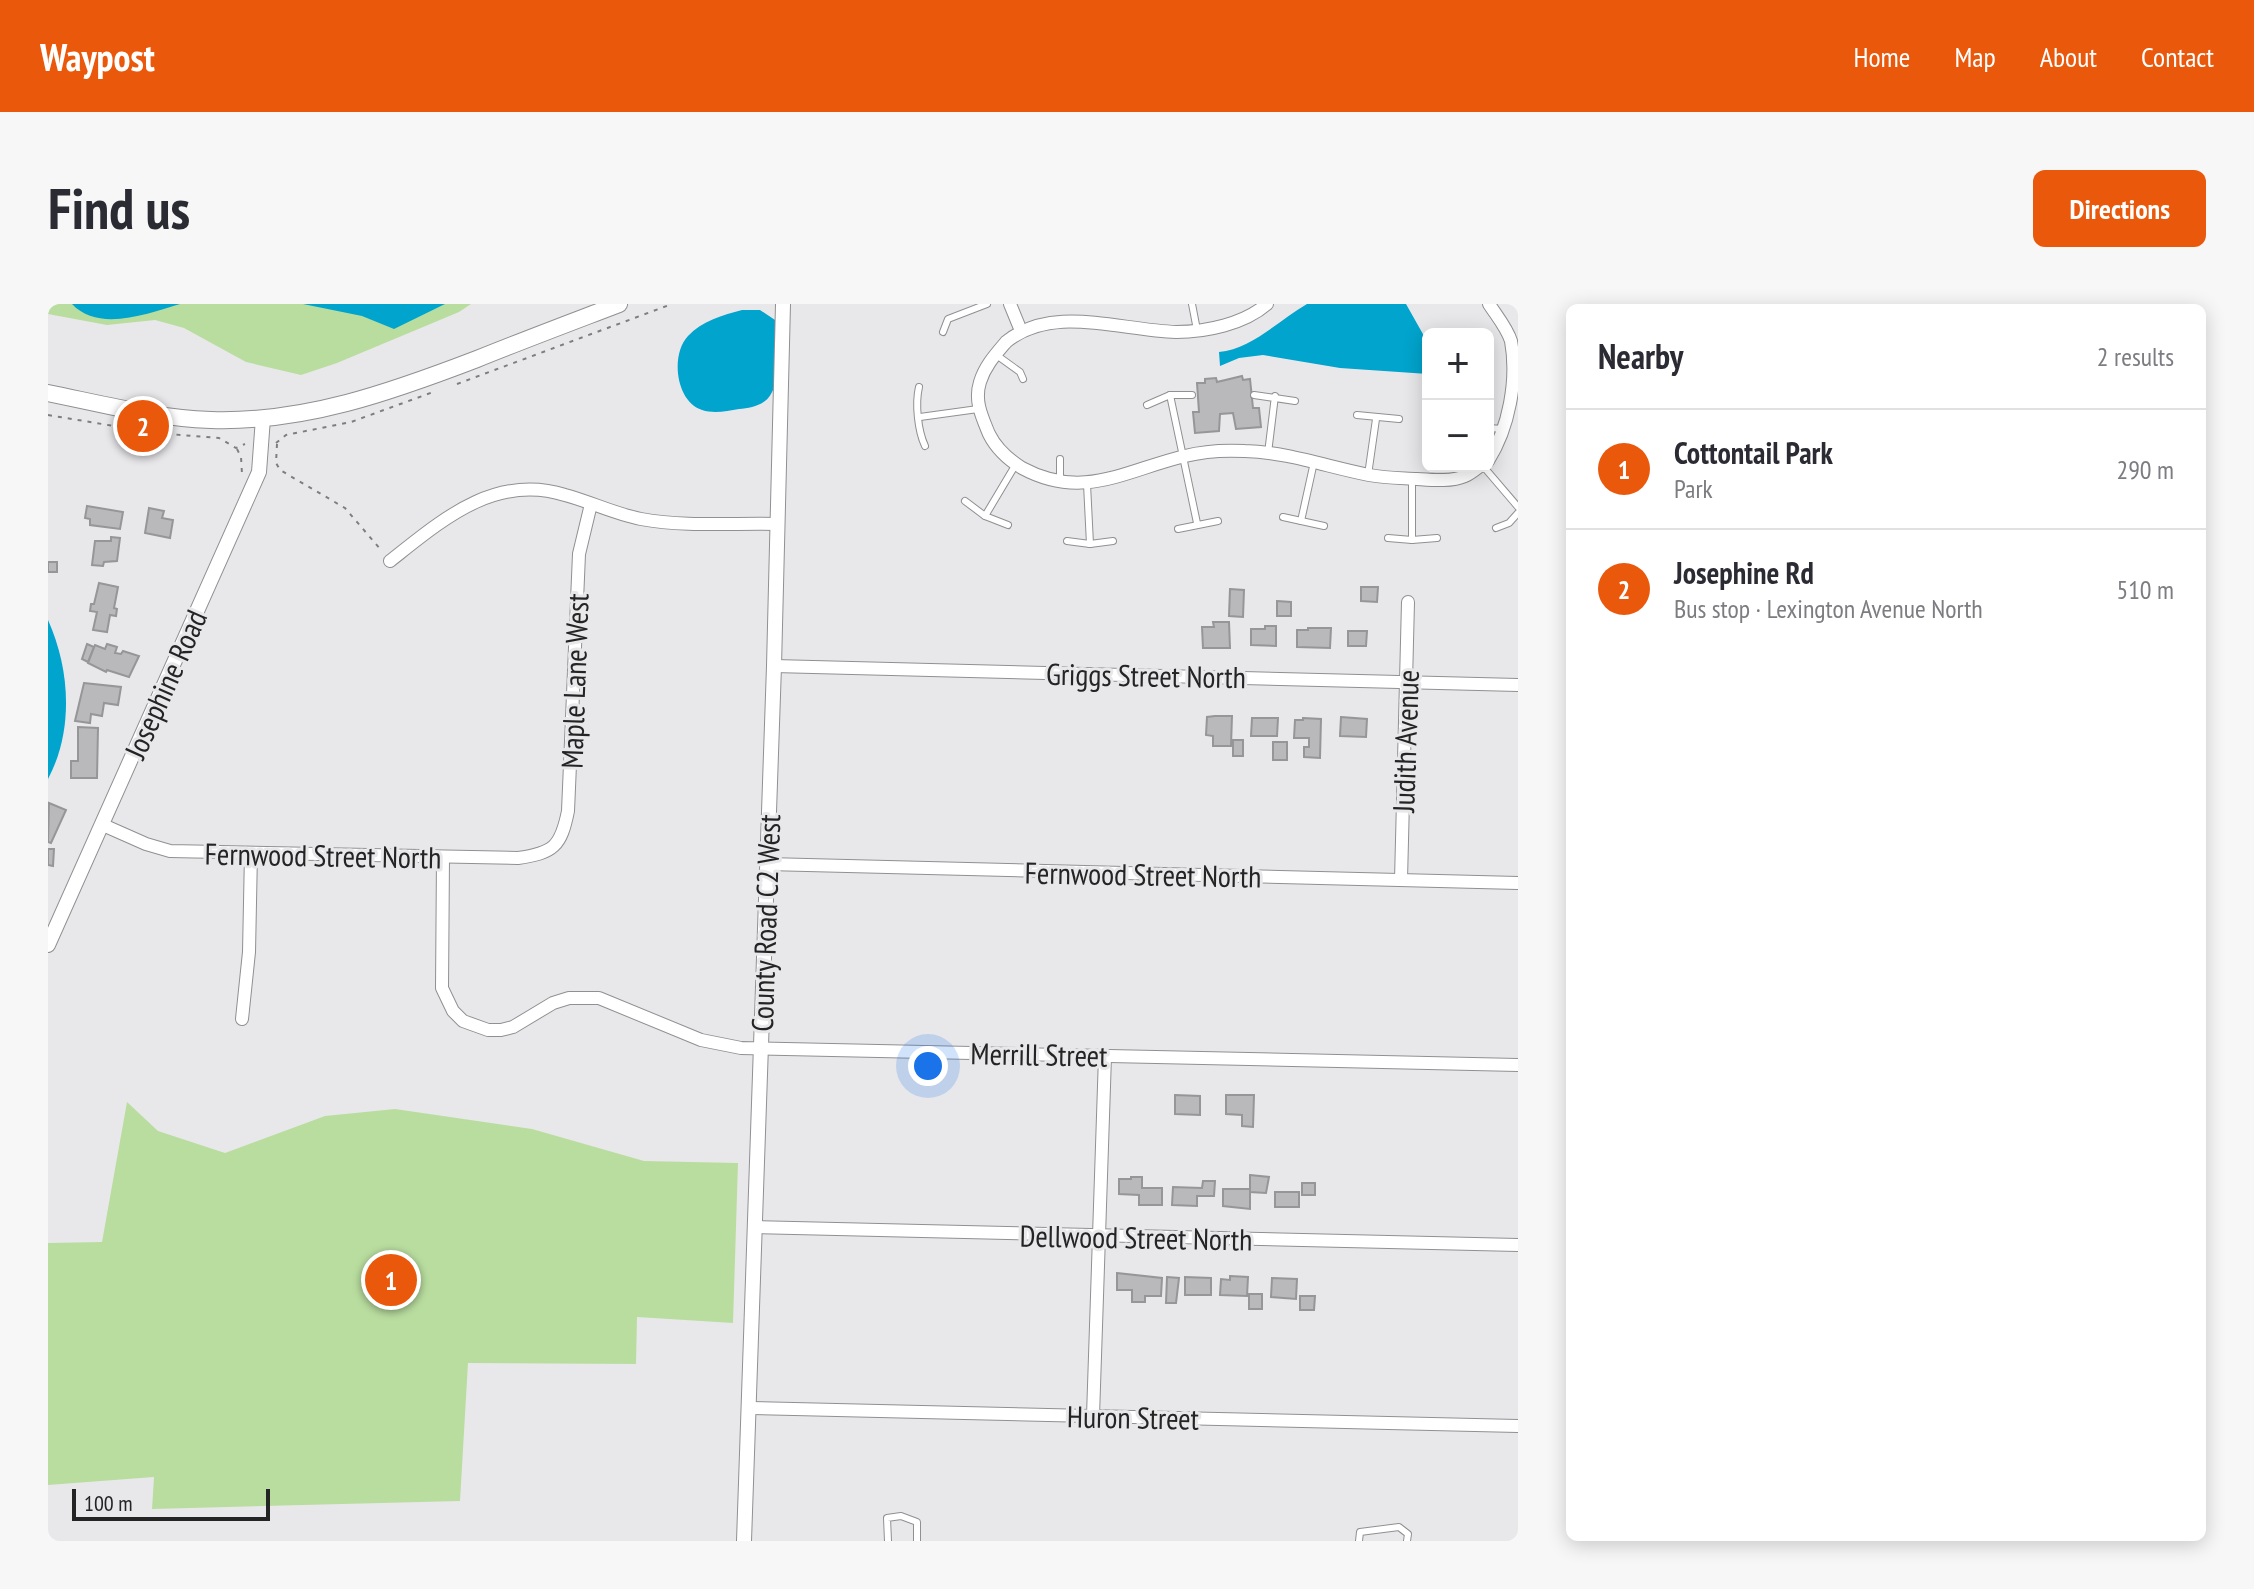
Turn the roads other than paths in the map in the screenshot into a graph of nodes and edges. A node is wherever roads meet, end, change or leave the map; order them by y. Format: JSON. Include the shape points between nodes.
{"nodes":[{"id":1,"x":619,"y":304,"type":"edge"},
{"id":2,"x":783,"y":304,"type":"edge"},
{"id":3,"x":987,"y":304,"type":"edge"},
{"id":4,"x":1010,"y":304,"type":"edge"},
{"id":5,"x":1192,"y":304,"type":"edge"},
{"id":6,"x":1267,"y":304,"type":"edge"},
{"id":7,"x":1489,"y":304,"type":"edge"},
{"id":8,"x":1019,"y":326,"type":"junction"},
{"id":9,"x":1197,"y":330,"type":"junction"},
{"id":10,"x":943,"y":332,"type":"dead end"},
{"id":11,"x":1514,"y":340,"type":"edge"},
{"id":12,"x":995,"y":354,"type":"junction"},
{"id":13,"x":1023,"y":379,"type":"dead end"},
{"id":14,"x":919,"y":387,"type":"dead end"},
{"id":15,"x":48,"y":393,"type":"edge"},
{"id":16,"x":1170,"y":395,"type":"junction"},
{"id":17,"x":1192,"y":395,"type":"dead end"},
{"id":18,"x":1254,"y":395,"type":"dead end"},
{"id":19,"x":1275,"y":396,"type":"junction"},
{"id":20,"x":1515,"y":396,"type":"edge"},
{"id":21,"x":1295,"y":401,"type":"dead end"},
{"id":22,"x":1147,"y":405,"type":"dead end"},
{"id":23,"x":978,"y":409,"type":"junction"},
{"id":24,"x":1357,"y":415,"type":"dead end"},
{"id":25,"x":920,"y":417,"type":"junction"},
{"id":26,"x":263,"y":418,"type":"junction"},
{"id":27,"x":1376,"y":419,"type":"junction"},
{"id":28,"x":1399,"y":419,"type":"dead end"},
{"id":29,"x":1494,"y":428,"type":"edge"},
{"id":30,"x":1504,"y":429,"type":"junction"},
{"id":31,"x":925,"y":446,"type":"dead end"},
{"id":32,"x":1494,"y":449,"type":"edge"},
{"id":33,"x":1268,"y":453,"type":"junction"},
{"id":34,"x":1185,"y":456,"type":"junction"},
{"id":35,"x":1060,"y":459,"type":"dead end"},
{"id":36,"x":1314,"y":462,"type":"junction"},
{"id":37,"x":1016,"y":464,"type":"junction"},
{"id":38,"x":1471,"y":472,"type":"edge"},
{"id":39,"x":1486,"y":472,"type":"edge"},
{"id":40,"x":1368,"y":475,"type":"junction"},
{"id":41,"x":1412,"y":479,"type":"junction"},
{"id":42,"x":1060,"y":482,"type":"junction"},
{"id":43,"x":1087,"y":484,"type":"junction"},
{"id":44,"x":965,"y":501,"type":"dead end"},
{"id":45,"x":591,"y":504,"type":"junction"},
{"id":46,"x":1518,"y":510,"type":"edge"},
{"id":47,"x":985,"y":516,"type":"junction"},
{"id":48,"x":1283,"y":517,"type":"dead end"},
{"id":49,"x":1218,"y":521,"type":"dead end"},
{"id":50,"x":1301,"y":521,"type":"junction"},
{"id":51,"x":1197,"y":523,"type":"junction"},
{"id":52,"x":776,"y":524,"type":"junction"},
{"id":53,"x":1008,"y":525,"type":"dead end"},
{"id":54,"x":1324,"y":526,"type":"dead end"},
{"id":55,"x":1496,"y":528,"type":"dead end"},
{"id":56,"x":1178,"y":529,"type":"dead end"},
{"id":57,"x":1388,"y":538,"type":"dead end"},
{"id":58,"x":1437,"y":538,"type":"dead end"},
{"id":59,"x":1412,"y":540,"type":"junction"},
{"id":60,"x":1067,"y":541,"type":"dead end"},
{"id":61,"x":1113,"y":541,"type":"dead end"},
{"id":62,"x":1090,"y":544,"type":"junction"},
{"id":63,"x":390,"y":561,"type":"road end"},
{"id":64,"x":1408,"y":602,"type":"dead end"},
{"id":65,"x":774,"y":666,"type":"junction"},
{"id":66,"x":1407,"y":682,"type":"junction"},
{"id":67,"x":1518,"y":685,"type":"edge"},
{"id":68,"x":103,"y":825,"type":"junction"},
{"id":69,"x":548,"y":851,"type":"joint"},
{"id":70,"x":251,"y":853,"type":"junction"},
{"id":71,"x":443,"y":857,"type":"junction"},
{"id":72,"x":767,"y":864,"type":"junction"},
{"id":73,"x":1401,"y":880,"type":"junction"},
{"id":74,"x":1518,"y":883,"type":"edge"},
{"id":75,"x":48,"y":945,"type":"edge"},
{"id":76,"x":242,"y":1019,"type":"dead end"},
{"id":77,"x":761,"y":1048,"type":"junction"},
{"id":78,"x":1105,"y":1056,"type":"junction"},
{"id":79,"x":1518,"y":1065,"type":"edge"},
{"id":80,"x":755,"y":1227,"type":"junction"},
{"id":81,"x":1099,"y":1236,"type":"junction"},
{"id":82,"x":1518,"y":1245,"type":"edge"},
{"id":83,"x":749,"y":1408,"type":"junction"},
{"id":84,"x":1093,"y":1416,"type":"junction"},
{"id":85,"x":1518,"y":1426,"type":"edge"},
{"id":86,"x":744,"y":1541,"type":"edge"},
{"id":87,"x":888,"y":1541,"type":"edge"},
{"id":88,"x":917,"y":1541,"type":"edge"},
{"id":89,"x":1359,"y":1541,"type":"edge"},
{"id":90,"x":1407,"y":1541,"type":"edge"}],
"edges":[{"from":1,"to":26,"type":"main road","via":[[367,399]]},
{"from":2,"to":52,"type":"street","name":"County Road C2 West"},
{"from":3,"to":10,"type":"lane","via":[[948,319]]},
{"from":4,"to":8,"type":"street"},
{"from":5,"to":9,"type":"lane"},
{"from":6,"to":9,"type":"street","via":[[1218,327]]},
{"from":7,"to":11,"type":"street"},
{"from":8,"to":9,"type":"street","via":[[1057,314],[1085,314],[1175,332]]},
{"from":8,"to":12,"type":"street"},
{"from":11,"to":20,"type":"street"},
{"from":12,"to":13,"type":"lane"},
{"from":12,"to":23,"type":"street","via":[[978,386]]},
{"from":14,"to":25,"type":"lane"},
{"from":15,"to":26,"type":"main road","via":[[176,417]]},
{"from":16,"to":17,"type":"lane"},
{"from":16,"to":22,"type":"lane"},
{"from":16,"to":34,"type":"lane"},
{"from":18,"to":19,"type":"lane"},
{"from":19,"to":21,"type":"lane"},
{"from":19,"to":33,"type":"lane"},
{"from":20,"to":30,"type":"street"},
{"from":23,"to":25,"type":"lane"},
{"from":23,"to":37,"type":"street","via":[[993,441]]},
{"from":24,"to":27,"type":"lane"},
{"from":25,"to":31,"type":"lane","via":[[918,433]]},
{"from":26,"to":68,"type":"street","name":"Josephine Road","via":[[259,472]]},
{"from":27,"to":28,"type":"lane"},
{"from":27,"to":40,"type":"lane"},
{"from":29,"to":30,"type":"lane"},
{"from":30,"to":32,"type":"street"},
{"from":33,"to":34,"type":"street"},
{"from":33,"to":36,"type":"street"},
{"from":34,"to":43,"type":"street"},
{"from":34,"to":51,"type":"lane"},
{"from":35,"to":42,"type":"lane"},
{"from":36,"to":40,"type":"street"},
{"from":36,"to":50,"type":"lane"},
{"from":37,"to":42,"type":"street"},
{"from":37,"to":47,"type":"lane"},
{"from":38,"to":41,"type":"street","via":[[1439,480]]},
{"from":39,"to":46,"type":"lane"},
{"from":40,"to":41,"type":"street"},
{"from":41,"to":59,"type":"lane"},
{"from":42,"to":43,"type":"street"},
{"from":43,"to":62,"type":"lane"},
{"from":44,"to":47,"type":"lane"},
{"from":45,"to":52,"type":"street","via":[[662,522]]},
{"from":45,"to":63,"type":"street","via":[[535,488],[495,492],[455,511]]},
{"from":45,"to":69,"type":"street","name":"Maple Lane West","via":[[579,554],[568,811],[559,842]]},
{"from":46,"to":55,"type":"lane","via":[[1509,523]]},
{"from":47,"to":53,"type":"lane"},
{"from":48,"to":50,"type":"lane"},
{"from":49,"to":51,"type":"lane"},
{"from":50,"to":54,"type":"lane"},
{"from":51,"to":56,"type":"lane"},
{"from":52,"to":65,"type":"street","name":"County Road C2 West"},
{"from":57,"to":59,"type":"lane"},
{"from":58,"to":59,"type":"lane"},
{"from":60,"to":62,"type":"lane"},
{"from":61,"to":62,"type":"lane"},
{"from":64,"to":66,"type":"street","name":"Judith Avenue"},
{"from":65,"to":66,"type":"street","name":"Griggs Street North"},
{"from":65,"to":72,"type":"street","name":"County Road C2 West"},
{"from":66,"to":67,"type":"street","name":"Griggs Street North"},
{"from":66,"to":73,"type":"street","name":"Judith Avenue"},
{"from":68,"to":70,"type":"street","name":"Fernwood Street North","via":[[170,851]]},
{"from":68,"to":75,"type":"street","name":"Josephine Road"},
{"from":69,"to":71,"type":"street","name":"Fernwood Street North","via":[[518,858]]},
{"from":70,"to":71,"type":"street","name":"Fernwood Street North"},
{"from":70,"to":76,"type":"street"},
{"from":71,"to":77,"type":"street","name":"Merrill Street","via":[[442,988],[463,1021],[501,1030],[553,1003],[599,998],[701,1040]]},
{"from":72,"to":73,"type":"street","name":"Fernwood Street North"},
{"from":72,"to":77,"type":"street","name":"County Road C2 West"},
{"from":73,"to":74,"type":"street","name":"Fernwood Street North"},
{"from":77,"to":78,"type":"street","name":"Merrill Street"},
{"from":77,"to":80,"type":"street","name":"County Road C2 West"},
{"from":78,"to":79,"type":"street","name":"Merrill Street"},
{"from":78,"to":81,"type":"street"},
{"from":80,"to":81,"type":"street","name":"Dellwood Street North"},
{"from":80,"to":83,"type":"street","name":"County Road C2 West"},
{"from":81,"to":82,"type":"street","name":"Dellwood Street North"},
{"from":81,"to":84,"type":"street"},
{"from":83,"to":84,"type":"street","name":"Huron Street"},
{"from":83,"to":86,"type":"street","name":"County Road C2 West"},
{"from":84,"to":85,"type":"street","name":"Huron Street"},
{"from":87,"to":88,"type":"lane","via":[[887,1518],[901,1516],[917,1522]]},
{"from":89,"to":90,"type":"lane","via":[[1360,1532],[1399,1527],[1408,1534]]}]}
